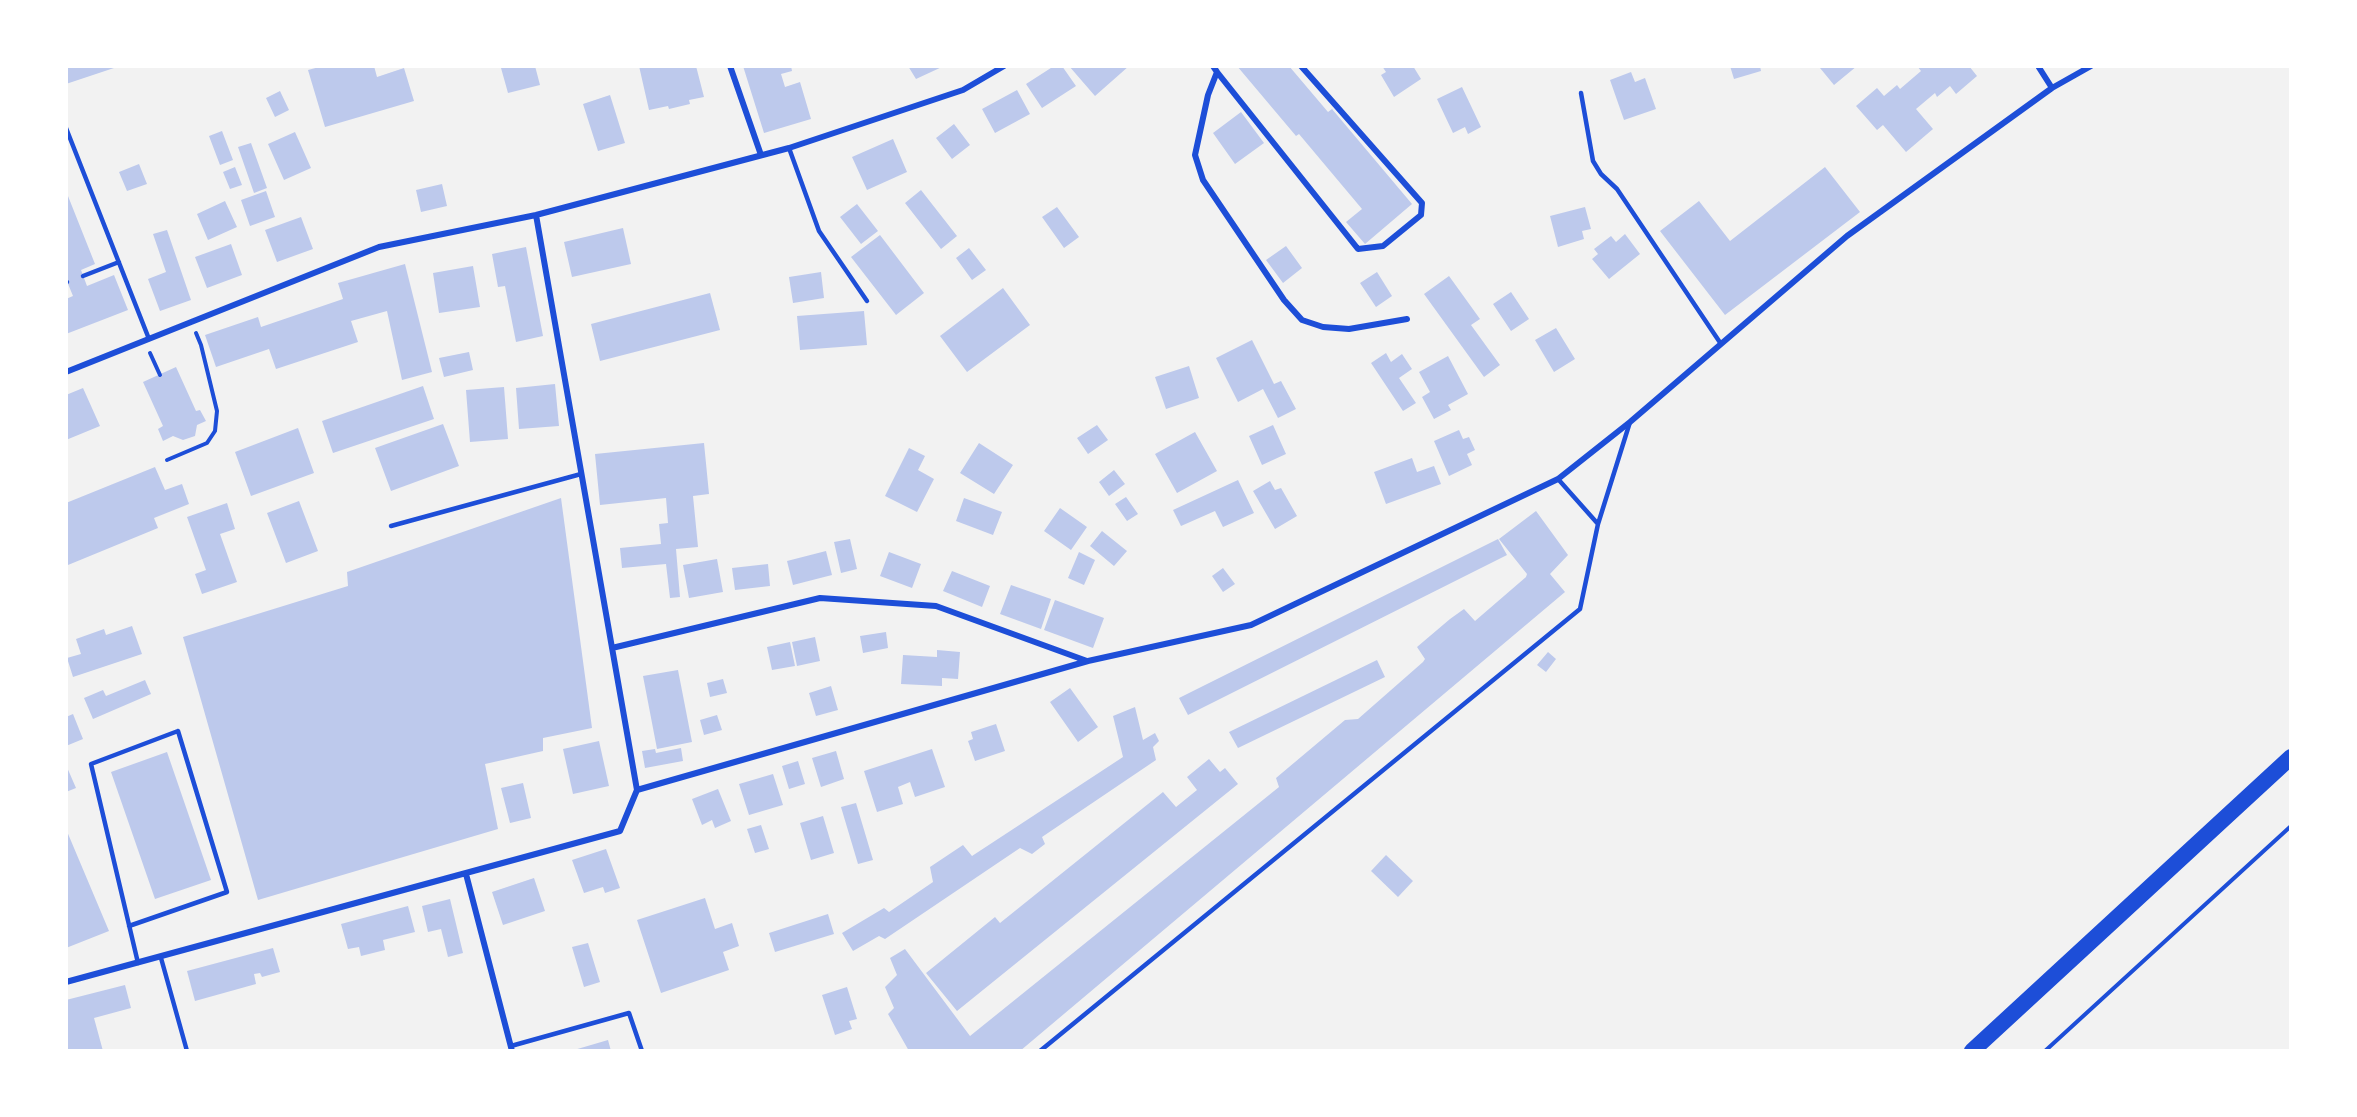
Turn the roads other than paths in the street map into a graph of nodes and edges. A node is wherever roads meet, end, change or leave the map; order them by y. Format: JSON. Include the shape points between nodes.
{"nodes":[{"id":1,"x":730,"y":66,"type":"edge"},
{"id":2,"x":1004,"y":66,"type":"edge"},
{"id":3,"x":1301,"y":66,"type":"edge"},
{"id":4,"x":2038,"y":66,"type":"edge"},
{"id":5,"x":2091,"y":66,"type":"edge"},
{"id":6,"x":1215,"y":69,"type":"edge"},
{"id":7,"x":2052,"y":88,"type":"junction"},
{"id":8,"x":1581,"y":93,"type":"dead end"},
{"id":9,"x":66,"y":128,"type":"edge"},
{"id":10,"x":789,"y":148,"type":"junction"},
{"id":11,"x":761,"y":155,"type":"junction"},
{"id":12,"x":536,"y":215,"type":"junction"},
{"id":13,"x":119,"y":262,"type":"junction"},
{"id":14,"x":83,"y":276,"type":"dead end"},
{"id":15,"x":867,"y":301,"type":"dead end"},
{"id":16,"x":1407,"y":319,"type":"dead end"},
{"id":17,"x":149,"y":339,"type":"junction"},
{"id":18,"x":1721,"y":344,"type":"junction"},
{"id":19,"x":66,"y":372,"type":"edge"},
{"id":20,"x":1630,"y":422,"type":"junction"},
{"id":21,"x":581,"y":474,"type":"junction"},
{"id":22,"x":1558,"y":479,"type":"junction"},
{"id":23,"x":1598,"y":524,"type":"junction"},
{"id":24,"x":391,"y":526,"type":"dead end"},
{"id":25,"x":612,"y":648,"type":"junction"},
{"id":26,"x":1088,"y":661,"type":"junction"},
{"id":27,"x":2291,"y":757,"type":"edge"},
{"id":28,"x":637,"y":790,"type":"junction"},
{"id":29,"x":466,"y":874,"type":"junction"},
{"id":30,"x":129,"y":926,"type":"junction"},
{"id":31,"x":161,"y":958,"type":"junction"},
{"id":32,"x":138,"y":963,"type":"junction"},
{"id":33,"x":66,"y":982,"type":"edge"},
{"id":34,"x":511,"y":1048,"type":"edge"},
{"id":35,"x":186,"y":1051,"type":"edge"},
{"id":36,"x":642,"y":1051,"type":"edge"},
{"id":37,"x":1040,"y":1051,"type":"edge"},
{"id":38,"x":1972,"y":1051,"type":"edge"}],
"edges":[{"from":1,"to":11,"type":"street"},
{"from":2,"to":10,"type":"street","via":[[963,90]]},
{"from":3,"to":6,"type":"street","via":[[1422,203],[1421,215],[1383,246],[1358,249]]},
{"from":4,"to":7,"type":"street"},
{"from":5,"to":7,"type":"street"},
{"from":6,"to":16,"type":"street","via":[[1195,155],[1203,180],[1284,300],[1302,320],[1323,327],[1349,329]]},
{"from":7,"to":18,"type":"street","via":[[1847,236]]},
{"from":8,"to":18,"type":"lane","via":[[1593,161],[1617,189]]},
{"from":9,"to":13,"type":"lane"},
{"from":10,"to":11,"type":"street"},
{"from":10,"to":15,"type":"lane","via":[[819,231]]},
{"from":11,"to":12,"type":"street"},
{"from":12,"to":17,"type":"street","via":[[379,247]]},
{"from":12,"to":21,"type":"street"},
{"from":13,"to":14,"type":"lane"},
{"from":13,"to":17,"type":"lane"},
{"from":17,"to":19,"type":"street"},
{"from":18,"to":20,"type":"street"},
{"from":20,"to":22,"type":"street"},
{"from":20,"to":23,"type":"lane"},
{"from":21,"to":24,"type":"lane"},
{"from":21,"to":25,"type":"street"},
{"from":22,"to":23,"type":"lane"},
{"from":22,"to":26,"type":"street","via":[[1251,625]]},
{"from":23,"to":37,"type":"lane","via":[[1580,609]]},
{"from":25,"to":26,"type":"street","via":[[820,598],[936,606]]},
{"from":25,"to":28,"type":"street"},
{"from":26,"to":28,"type":"street"},
{"from":27,"to":38,"type":"highway"},
{"from":28,"to":29,"type":"street","via":[[620,831]]},
{"from":29,"to":31,"type":"street"},
{"from":29,"to":34,"type":"street"},
{"from":30,"to":30,"type":"lane","via":[[227,892],[178,731],[90,764]]},
{"from":30,"to":32,"type":"lane"},
{"from":31,"to":32,"type":"street"},
{"from":31,"to":35,"type":"lane"},
{"from":32,"to":33,"type":"street"},
{"from":34,"to":36,"type":"lane","via":[[629,1013]]}]}
